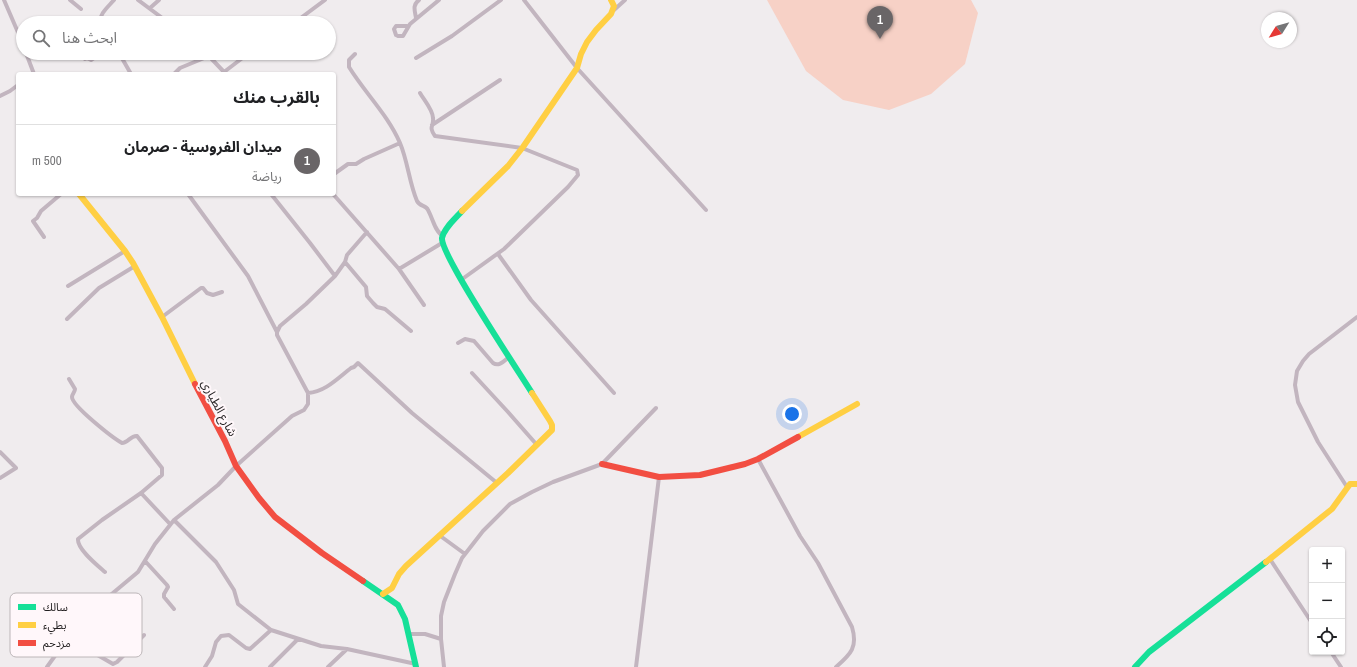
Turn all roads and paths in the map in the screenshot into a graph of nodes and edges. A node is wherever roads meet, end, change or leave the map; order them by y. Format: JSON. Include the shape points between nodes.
{"nodes":[{"id":1,"x":4,"y":0,"type":"edge"},
{"id":2,"x":70,"y":0,"type":"edge"},
{"id":3,"x":114,"y":0,"type":"edge"},
{"id":4,"x":138,"y":0,"type":"edge"},
{"id":5,"x":159,"y":0,"type":"edge"},
{"id":6,"x":325,"y":0,"type":"edge"},
{"id":7,"x":419,"y":0,"type":"edge"},
{"id":8,"x":439,"y":0,"type":"edge"},
{"id":9,"x":501,"y":0,"type":"edge"},
{"id":10,"x":524,"y":0,"type":"edge"},
{"id":11,"x":611,"y":0,"type":"edge"},
{"id":12,"x":625,"y":0,"type":"edge"},
{"id":13,"x":81,"y":8,"type":"dead end"},
{"id":14,"x":150,"y":8,"type":"junction"},
{"id":15,"x":614,"y":11,"type":"junction"},
{"id":16,"x":101,"y":16,"type":"edge"},
{"id":17,"x":160,"y":16,"type":"edge"},
{"id":18,"x":303,"y":16,"type":"edge"},
{"id":19,"x":416,"y":18,"type":"junction"},
{"id":20,"x":407,"y":26,"type":"dead end"},
{"id":21,"x":16,"y":28,"type":"edge"},
{"id":22,"x":355,"y":54,"type":"dead end"},
{"id":23,"x":416,"y":58,"type":"dead end"},
{"id":24,"x":29,"y":60,"type":"edge"},
{"id":25,"x":123,"y":60,"type":"edge"},
{"id":26,"x":195,"y":60,"type":"edge"},
{"id":27,"x":213,"y":60,"type":"edge"},
{"id":28,"x":241,"y":60,"type":"edge"},
{"id":29,"x":577,"y":68,"type":"junction"},
{"id":30,"x":33,"y":72,"type":"edge"},
{"id":31,"x":130,"y":72,"type":"edge"},
{"id":32,"x":176,"y":72,"type":"edge"},
{"id":33,"x":224,"y":72,"type":"edge"},
{"id":34,"x":226,"y":72,"type":"edge"},
{"id":35,"x":500,"y":80,"type":"dead end"},
{"id":36,"x":16,"y":86,"type":"edge"},
{"id":37,"x":420,"y":93,"type":"dead end"},
{"id":38,"x":0,"y":96,"type":"edge"},
{"id":39,"x":431,"y":126,"type":"junction"},
{"id":40,"x":400,"y":143,"type":"junction"},
{"id":41,"x":522,"y":148,"type":"junction"},
{"id":42,"x":336,"y":173,"type":"edge"},
{"id":43,"x":59,"y":196,"type":"edge"},
{"id":44,"x":81,"y":196,"type":"edge"},
{"id":45,"x":189,"y":196,"type":"edge"},
{"id":46,"x":273,"y":196,"type":"edge"},
{"id":47,"x":335,"y":196,"type":"edge"},
{"id":48,"x":706,"y":210,"type":"dead end"},
{"id":49,"x":367,"y":232,"type":"junction"},
{"id":50,"x":44,"y":237,"type":"dead end"},
{"id":51,"x":443,"y":239,"type":"junction"},
{"id":52,"x":125,"y":250,"type":"junction"},
{"id":53,"x":498,"y":254,"type":"junction"},
{"id":54,"x":345,"y":262,"type":"junction"},
{"id":55,"x":135,"y":266,"type":"junction"},
{"id":56,"x":399,"y":269,"type":"junction"},
{"id":57,"x":335,"y":276,"type":"junction"},
{"id":58,"x":461,"y":280,"type":"junction"},
{"id":59,"x":68,"y":286,"type":"dead end"},
{"id":60,"x":222,"y":292,"type":"dead end"},
{"id":61,"x":424,"y":305,"type":"dead end"},
{"id":62,"x":162,"y":317,"type":"junction"},
{"id":63,"x":1357,"y":317,"type":"edge"},
{"id":64,"x":67,"y":319,"type":"dead end"},
{"id":65,"x":411,"y":331,"type":"dead end"},
{"id":66,"x":277,"y":332,"type":"junction"},
{"id":67,"x":458,"y":343,"type":"dead end"},
{"id":68,"x":510,"y":357,"type":"junction"},
{"id":69,"x":472,"y":373,"type":"dead end"},
{"id":70,"x":69,"y":379,"type":"dead end"},
{"id":71,"x":308,"y":393,"type":"junction"},
{"id":72,"x":614,"y":393,"type":"dead end"},
{"id":73,"x":857,"y":404,"type":"dead end"},
{"id":74,"x":656,"y":408,"type":"dead end"},
{"id":75,"x":537,"y":445,"type":"junction"},
{"id":76,"x":0,"y":452,"type":"edge"},
{"id":77,"x":758,"y":459,"type":"junction"},
{"id":78,"x":602,"y":464,"type":"junction"},
{"id":79,"x":236,"y":466,"type":"junction"},
{"id":80,"x":659,"y":477,"type":"junction"},
{"id":81,"x":0,"y":478,"type":"edge"},
{"id":82,"x":497,"y":483,"type":"junction"},
{"id":83,"x":1357,"y":484,"type":"edge"},
{"id":84,"x":1346,"y":487,"type":"junction"},
{"id":85,"x":141,"y":493,"type":"junction"},
{"id":86,"x":172,"y":522,"type":"junction"},
{"id":87,"x":439,"y":535,"type":"junction"},
{"id":88,"x":465,"y":554,"type":"junction"},
{"id":89,"x":1270,"y":559,"type":"junction"},
{"id":90,"x":145,"y":561,"type":"junction"},
{"id":91,"x":105,"y":572,"type":"dead end"},
{"id":92,"x":113,"y":593,"type":"edge"},
{"id":93,"x":383,"y":594,"type":"junction"},
{"id":94,"x":174,"y":609,"type":"dead end"},
{"id":95,"x":1309,"y":619,"type":"edge"},
{"id":96,"x":271,"y":630,"type":"junction"},
{"id":97,"x":408,"y":634,"type":"junction"},
{"id":98,"x":298,"y":639,"type":"junction"},
{"id":99,"x":441,"y":639,"type":"junction"},
{"id":100,"x":347,"y":649,"type":"junction"},
{"id":101,"x":1333,"y":655,"type":"edge"},
{"id":102,"x":54,"y":657,"type":"edge"},
{"id":103,"x":101,"y":657,"type":"edge"},
{"id":104,"x":122,"y":657,"type":"edge"},
{"id":105,"x":416,"y":665,"type":"edge"},
{"id":106,"x":47,"y":667,"type":"edge"},
{"id":107,"x":206,"y":667,"type":"edge"},
{"id":108,"x":270,"y":667,"type":"edge"},
{"id":109,"x":328,"y":667,"type":"edge"},
{"id":110,"x":444,"y":667,"type":"edge"},
{"id":111,"x":636,"y":667,"type":"edge"},
{"id":112,"x":836,"y":667,"type":"edge"},
{"id":113,"x":1135,"y":667,"type":"edge"},
{"id":114,"x":1341,"y":667,"type":"edge"}],
"edges":[{"from":1,"to":21,"type":"street"},
{"from":2,"to":13,"type":"street"},
{"from":3,"to":16,"type":"street"},
{"from":4,"to":14,"type":"street"},
{"from":5,"to":14,"type":"street"},
{"from":6,"to":18,"type":"street"},
{"from":7,"to":19,"type":"street","via":[[414,6]]},
{"from":8,"to":19,"type":"street"},
{"from":9,"to":23,"type":"street"},
{"from":10,"to":29,"type":"street"},
{"from":11,"to":15,"type":"street"},
{"from":12,"to":15,"type":"street"},
{"from":14,"to":17,"type":"street"},
{"from":15,"to":29,"type":"street","via":[[587,42],[580,53]]},
{"from":19,"to":20,"type":"street"},
{"from":22,"to":40,"type":"street","via":[[349,60],[349,67],[378,106]]},
{"from":24,"to":30,"type":"street"},
{"from":25,"to":31,"type":"street"},
{"from":26,"to":32,"type":"street"},
{"from":27,"to":33,"type":"street"},
{"from":28,"to":34,"type":"street"},
{"from":29,"to":41,"type":"street"},
{"from":29,"to":48,"type":"street"},
{"from":35,"to":39,"type":"street"},
{"from":36,"to":38,"type":"street"},
{"from":37,"to":39,"type":"street","via":[[432,112],[434,119]]},
{"from":39,"to":41,"type":"street","via":[[435,136]]},
{"from":40,"to":42,"type":"street","via":[[356,164],[348,164]]},
{"from":40,"to":51,"type":"street","via":[[418,203],[427,208]]},
{"from":41,"to":51,"type":"street","via":[[505,170],[457,218]]},
{"from":41,"to":53,"type":"street","via":[[577,170],[578,174],[568,188]]},
{"from":43,"to":50,"type":"street","via":[[33,221]]},
{"from":44,"to":52,"type":"street","name":"شارع الطياري"},
{"from":45,"to":66,"type":"street","via":[[248,276]]},
{"from":46,"to":57,"type":"street"},
{"from":47,"to":49,"type":"street"},
{"from":49,"to":54,"type":"street","via":[[347,255]]},
{"from":49,"to":56,"type":"street"},
{"from":51,"to":56,"type":"street"},
{"from":51,"to":58,"type":"street"},
{"from":52,"to":55,"type":"street","name":"شارع الطياري"},
{"from":52,"to":59,"type":"street"},
{"from":53,"to":58,"type":"street"},
{"from":53,"to":72,"type":"street","via":[[539,309]]},
{"from":54,"to":57,"type":"street"},
{"from":54,"to":65,"type":"street","via":[[366,287],[367,296],[373,303],[385,309]]},
{"from":55,"to":62,"type":"street","name":"شارع الطياري"},
{"from":55,"to":64,"type":"street","via":[[99,288]]},
{"from":56,"to":61,"type":"street"},
{"from":57,"to":66,"type":"street","via":[[280,326]]},
{"from":58,"to":68,"type":"street"},
{"from":60,"to":62,"type":"street","via":[[213,295],[201,288]]},
{"from":62,"to":79,"type":"street","name":"شارع الطياري"},
{"from":63,"to":84,"type":"street","via":[[1309,354],[1297,371],[1295,385],[1298,402],[1318,442]]},
{"from":66,"to":71,"type":"street"},
{"from":67,"to":68,"type":"street","via":[[465,339],[474,341],[496,365]]},
{"from":68,"to":75,"type":"street","via":[[552,423],[550,432]]},
{"from":69,"to":75,"type":"street"},
{"from":70,"to":85,"type":"street","via":[[75,389],[72,399],[84,414],[122,443],[137,436],[162,468],[162,475]]},
{"from":71,"to":79,"type":"street","via":[[308,404],[304,410],[292,416]]},
{"from":71,"to":82,"type":"street","via":[[314,393],[327,386],[358,363]]},
{"from":73,"to":77,"type":"street"},
{"from":74,"to":78,"type":"street"},
{"from":75,"to":82,"type":"street"},
{"from":76,"to":81,"type":"street","via":[[16,468]]},
{"from":77,"to":80,"type":"street","via":[[716,472]]},
{"from":77,"to":112,"type":"street","via":[[852,627],[854,645]]},
{"from":78,"to":80,"type":"street"},
{"from":78,"to":88,"type":"street","via":[[553,482],[510,504],[483,531]]},
{"from":79,"to":86,"type":"street","via":[[218,485]]},
{"from":79,"to":93,"type":"street","name":"شارع الطياري","via":[[275,518]]},
{"from":80,"to":111,"type":"street"},
{"from":82,"to":87,"type":"street"},
{"from":83,"to":84,"type":"street"},
{"from":84,"to":89,"type":"street","via":[[1332,509]]},
{"from":85,"to":86,"type":"street"},
{"from":85,"to":91,"type":"street","via":[[78,539],[80,546]]},
{"from":86,"to":90,"type":"street"},
{"from":86,"to":96,"type":"street","via":[[216,562],[234,590],[238,604]]},
{"from":87,"to":88,"type":"street"},
{"from":87,"to":93,"type":"street","via":[[402,570],[392,588]]},
{"from":88,"to":99,"type":"street","via":[[444,602]]},
{"from":89,"to":95,"type":"street"},
{"from":89,"to":113,"type":"street","via":[[1149,652]]},
{"from":90,"to":92,"type":"street","via":[[138,572]]},
{"from":90,"to":94,"type":"street","via":[[167,585],[164,597]]},
{"from":93,"to":97,"type":"street","name":"شارع الطياري","via":[[400,607]]},
{"from":96,"to":98,"type":"street"},
{"from":96,"to":107,"type":"street","via":[[250,649],[229,636],[221,636]]},
{"from":97,"to":99,"type":"street","via":[[425,634]]},
{"from":97,"to":105,"type":"street","name":"شارع الطياري"},
{"from":98,"to":100,"type":"street","via":[[321,646]]},
{"from":98,"to":108,"type":"street"},
{"from":99,"to":110,"type":"street"},
{"from":100,"to":105,"type":"street"},
{"from":100,"to":109,"type":"street"},
{"from":101,"to":114,"type":"street"},
{"from":102,"to":106,"type":"street"},
{"from":103,"to":104,"type":"street","via":[[113,664]]}]}
